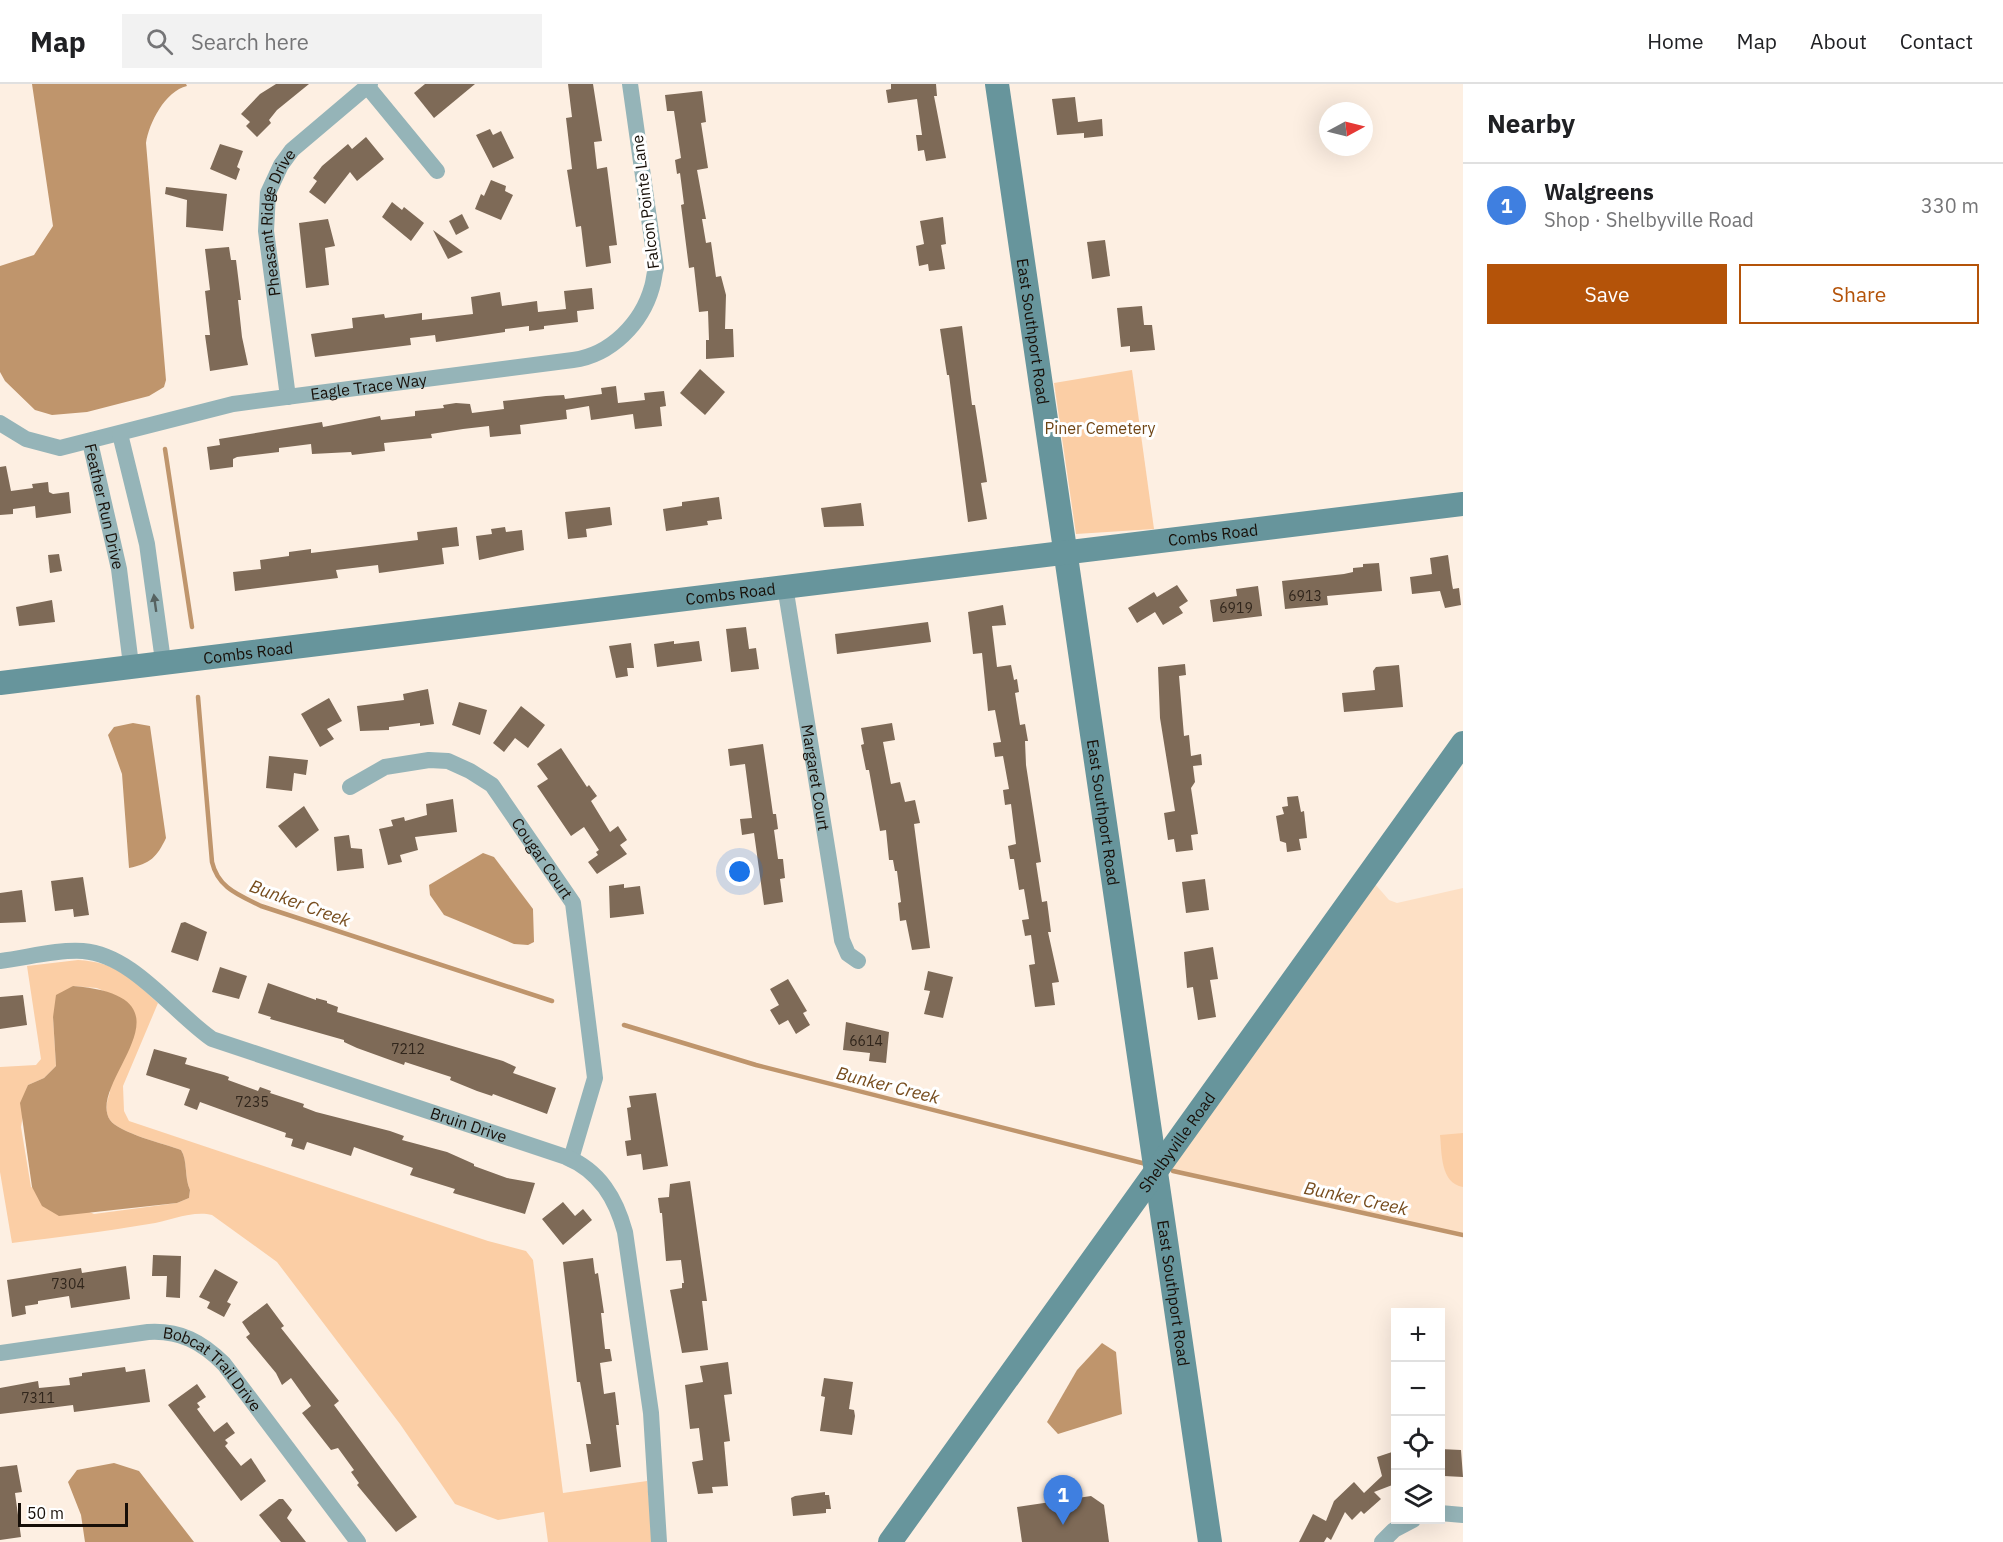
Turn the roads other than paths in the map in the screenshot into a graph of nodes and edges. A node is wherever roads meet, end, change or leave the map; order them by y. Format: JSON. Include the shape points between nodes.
{"nodes":[{"id":1,"x":630,"y":84,"type":"edge"},
{"id":2,"x":997,"y":84,"type":"edge"},
{"id":3,"x":369,"y":85,"type":"edge"},
{"id":4,"x":437,"y":171,"type":"dead end"},
{"id":5,"x":639,"y":318,"type":"joint"},
{"id":6,"x":288,"y":397,"type":"junction"},
{"id":7,"x":0,"y":423,"type":"edge"},
{"id":8,"x":120,"y":434,"type":"junction"},
{"id":9,"x":90,"y":442,"type":"junction"},
{"id":10,"x":1463,"y":504,"type":"edge"},
{"id":11,"x":1066,"y":552,"type":"junction"},
{"id":12,"x":785,"y":586,"type":"junction"},
{"id":13,"x":163,"y":661,"type":"junction"},
{"id":14,"x":131,"y":665,"type":"junction"},
{"id":15,"x":0,"y":683,"type":"edge"},
{"id":16,"x":1463,"y":743,"type":"edge"},
{"id":17,"x":350,"y":787,"type":"dead end"},
{"id":18,"x":0,"y":961,"type":"edge"},
{"id":19,"x":858,"y":961,"type":"dead end"},
{"id":20,"x":572,"y":1160,"type":"junction"},
{"id":21,"x":1156,"y":1173,"type":"junction"},
{"id":22,"x":0,"y":1353,"type":"edge"},
{"id":23,"x":1445,"y":1513,"type":"edge"},
{"id":24,"x":1463,"y":1515,"type":"edge"},
{"id":25,"x":1405,"y":1524,"type":"edge"},
{"id":26,"x":358,"y":1542,"type":"edge"},
{"id":27,"x":659,"y":1542,"type":"edge"},
{"id":28,"x":890,"y":1542,"type":"edge"},
{"id":29,"x":1210,"y":1542,"type":"edge"},
{"id":30,"x":1382,"y":1542,"type":"edge"}],
"edges":[{"from":1,"to":5,"type":"street","name":"Falcon Pointe Lane","via":[[656,268]]},
{"from":2,"to":11,"type":"main road","name":"East Southport Road"},
{"from":3,"to":4,"type":"street"},
{"from":3,"to":6,"type":"street","name":"Pheasant Ridge Drive","via":[[292,150],[280,165],[268,193],[266,231]]},
{"from":5,"to":6,"type":"street","name":"Eagle Trace Way","via":[[618,340],[586,358]]},
{"from":6,"to":8,"type":"street","name":"Eagle Trace Way","via":[[224,406]]},
{"from":7,"to":9,"type":"street","name":"Feather Run Drive","via":[[26,440],[60,448]]},
{"from":8,"to":9,"type":"street","name":"Eagle Trace Way"},
{"from":13,"to":8,"type":"street","name":"Feather Run Drive","one_way":true,"via":[[147,544]]},
{"from":9,"to":14,"type":"street","name":"Feather Run Drive","via":[[119,569]]},
{"from":10,"to":11,"type":"main road","name":"Combs Road"},
{"from":11,"to":12,"type":"main road","name":"Combs Road"},
{"from":11,"to":21,"type":"main road","name":"East Southport Road"},
{"from":12,"to":13,"type":"main road","name":"Combs Road"},
{"from":12,"to":19,"type":"street","name":"Margaret Court","via":[[842,940],[848,954]]},
{"from":13,"to":14,"type":"main road","name":"Combs Road"},
{"from":14,"to":15,"type":"main road","name":"Combs Road"},
{"from":16,"to":21,"type":"main road","name":"Shelbyville Road"},
{"from":17,"to":20,"type":"street","name":"Cougar Court","via":[[385,767],[429,760],[448,761],[470,771],[492,785],[573,903],[594,1078]]},
{"from":18,"to":20,"type":"street","name":"Bruin Drive","via":[[81,951],[105,954],[127,965],[190,1024],[212,1039]]},
{"from":20,"to":27,"type":"street","name":"Bruin Drive","via":[[588,1169],[608,1189],[625,1232],[651,1413]]},
{"from":21,"to":28,"type":"main road","name":"Shelbyville Road"},
{"from":21,"to":29,"type":"main road","name":"East Southport Road"},
{"from":22,"to":26,"type":"street","name":"Bobcat Trail Drive","via":[[148,1332],[166,1331],[193,1339],[209,1348],[224,1364]]},
{"from":23,"to":24,"type":"street"},
{"from":25,"to":30,"type":"street"}]}
